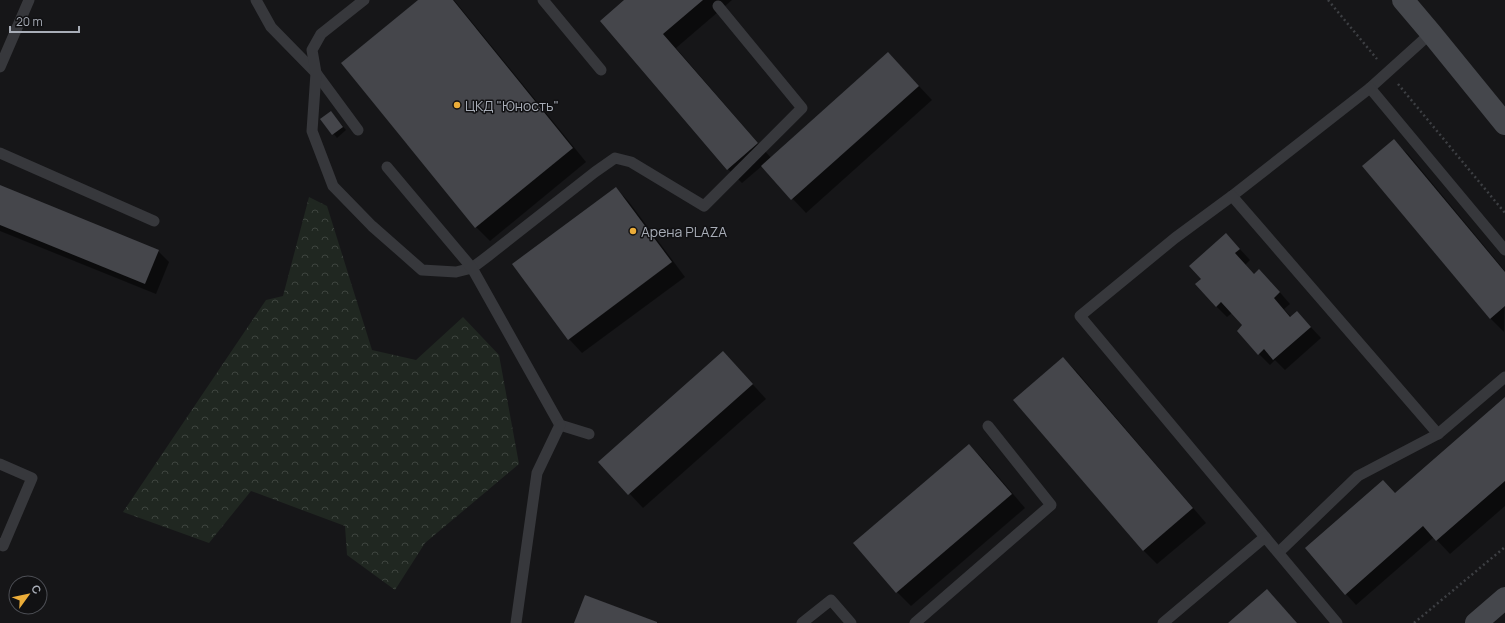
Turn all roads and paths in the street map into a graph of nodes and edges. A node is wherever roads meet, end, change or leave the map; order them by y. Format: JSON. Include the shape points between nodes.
{"nodes":[{"id":1,"x":29,"y":0,"type":"edge"},
{"id":2,"x":256,"y":0,"type":"edge"},
{"id":3,"x":364,"y":0,"type":"edge"},
{"id":4,"x":543,"y":0,"type":"edge"},
{"id":5,"x":1328,"y":0,"type":"edge"},
{"id":6,"x":1402,"y":0,"type":"edge"},
{"id":7,"x":718,"y":6,"type":"dead end"},
{"id":8,"x":1431,"y":32,"type":"junction"},
{"id":9,"x":1378,"y":60,"type":"dead end"},
{"id":10,"x":0,"y":67,"type":"edge"},
{"id":11,"x":601,"y":70,"type":"dead end"},
{"id":12,"x":316,"y":73,"type":"junction"},
{"id":13,"x":1398,"y":84,"type":"dead end"},
{"id":14,"x":1370,"y":88,"type":"junction"},
{"id":15,"x":1505,"y":124,"type":"edge"},
{"id":16,"x":358,"y":130,"type":"dead end"},
{"id":17,"x":0,"y":153,"type":"edge"},
{"id":18,"x":387,"y":167,"type":"dead end"},
{"id":19,"x":1232,"y":196,"type":"junction"},
{"id":20,"x":1505,"y":213,"type":"edge"},
{"id":21,"x":154,"y":221,"type":"dead end"},
{"id":22,"x":1505,"y":250,"type":"edge"},
{"id":23,"x":472,"y":268,"type":"junction"},
{"id":24,"x":1505,"y":377,"type":"edge"},
{"id":25,"x":560,"y":425,"type":"junction"},
{"id":26,"x":988,"y":426,"type":"dead end"},
{"id":27,"x":589,"y":434,"type":"dead end"},
{"id":28,"x":1438,"y":434,"type":"junction"},
{"id":29,"x":0,"y":464,"type":"edge"},
{"id":30,"x":1264,"y":537,"type":"junction"},
{"id":31,"x":0,"y":544,"type":"edge"},
{"id":32,"x":1505,"y":546,"type":"edge"},
{"id":33,"x":1279,"y":552,"type":"junction"},
{"id":34,"x":1505,"y":598,"type":"edge"},
{"id":35,"x":516,"y":623,"type":"edge"},
{"id":36,"x":802,"y":623,"type":"edge"},
{"id":37,"x":851,"y":623,"type":"edge"},
{"id":38,"x":915,"y":623,"type":"edge"},
{"id":39,"x":1164,"y":623,"type":"edge"},
{"id":40,"x":1336,"y":623,"type":"edge"},
{"id":41,"x":1414,"y":623,"type":"edge"},
{"id":42,"x":1476,"y":623,"type":"edge"}],
"edges":[{"from":1,"to":10,"type":"lane"},
{"from":2,"to":12,"type":"lane","via":[[271,27]]},
{"from":3,"to":12,"type":"lane","via":[[321,34],[312,50]]},
{"from":4,"to":11,"type":"lane"},
{"from":5,"to":9,"type":"path"},
{"from":6,"to":8,"type":"street"},
{"from":7,"to":23,"type":"lane","via":[[802,108],[704,206],[631,162],[615,158]]},
{"from":8,"to":14,"type":"lane"},
{"from":8,"to":15,"type":"street"},
{"from":12,"to":16,"type":"lane"},
{"from":12,"to":23,"type":"lane","via":[[312,131],[333,186],[372,226],[422,270],[456,272]]},
{"from":13,"to":20,"type":"path"},
{"from":14,"to":19,"type":"lane"},
{"from":14,"to":22,"type":"lane"},
{"from":17,"to":21,"type":"lane"},
{"from":18,"to":23,"type":"lane"},
{"from":19,"to":28,"type":"lane"},
{"from":19,"to":30,"type":"lane","via":[[1080,316]]},
{"from":23,"to":25,"type":"lane"},
{"from":24,"to":28,"type":"lane"},
{"from":25,"to":27,"type":"lane"},
{"from":25,"to":35,"type":"lane","via":[[537,473]]},
{"from":26,"to":38,"type":"lane","via":[[1051,505]]},
{"from":28,"to":33,"type":"lane","via":[[1358,476]]},
{"from":29,"to":31,"type":"lane","via":[[32,478],[3,546]]},
{"from":30,"to":33,"type":"lane"},
{"from":30,"to":39,"type":"lane"},
{"from":32,"to":41,"type":"path"},
{"from":33,"to":40,"type":"lane"},
{"from":34,"to":42,"type":"street"},
{"from":36,"to":37,"type":"lane","via":[[831,600]]}]}
